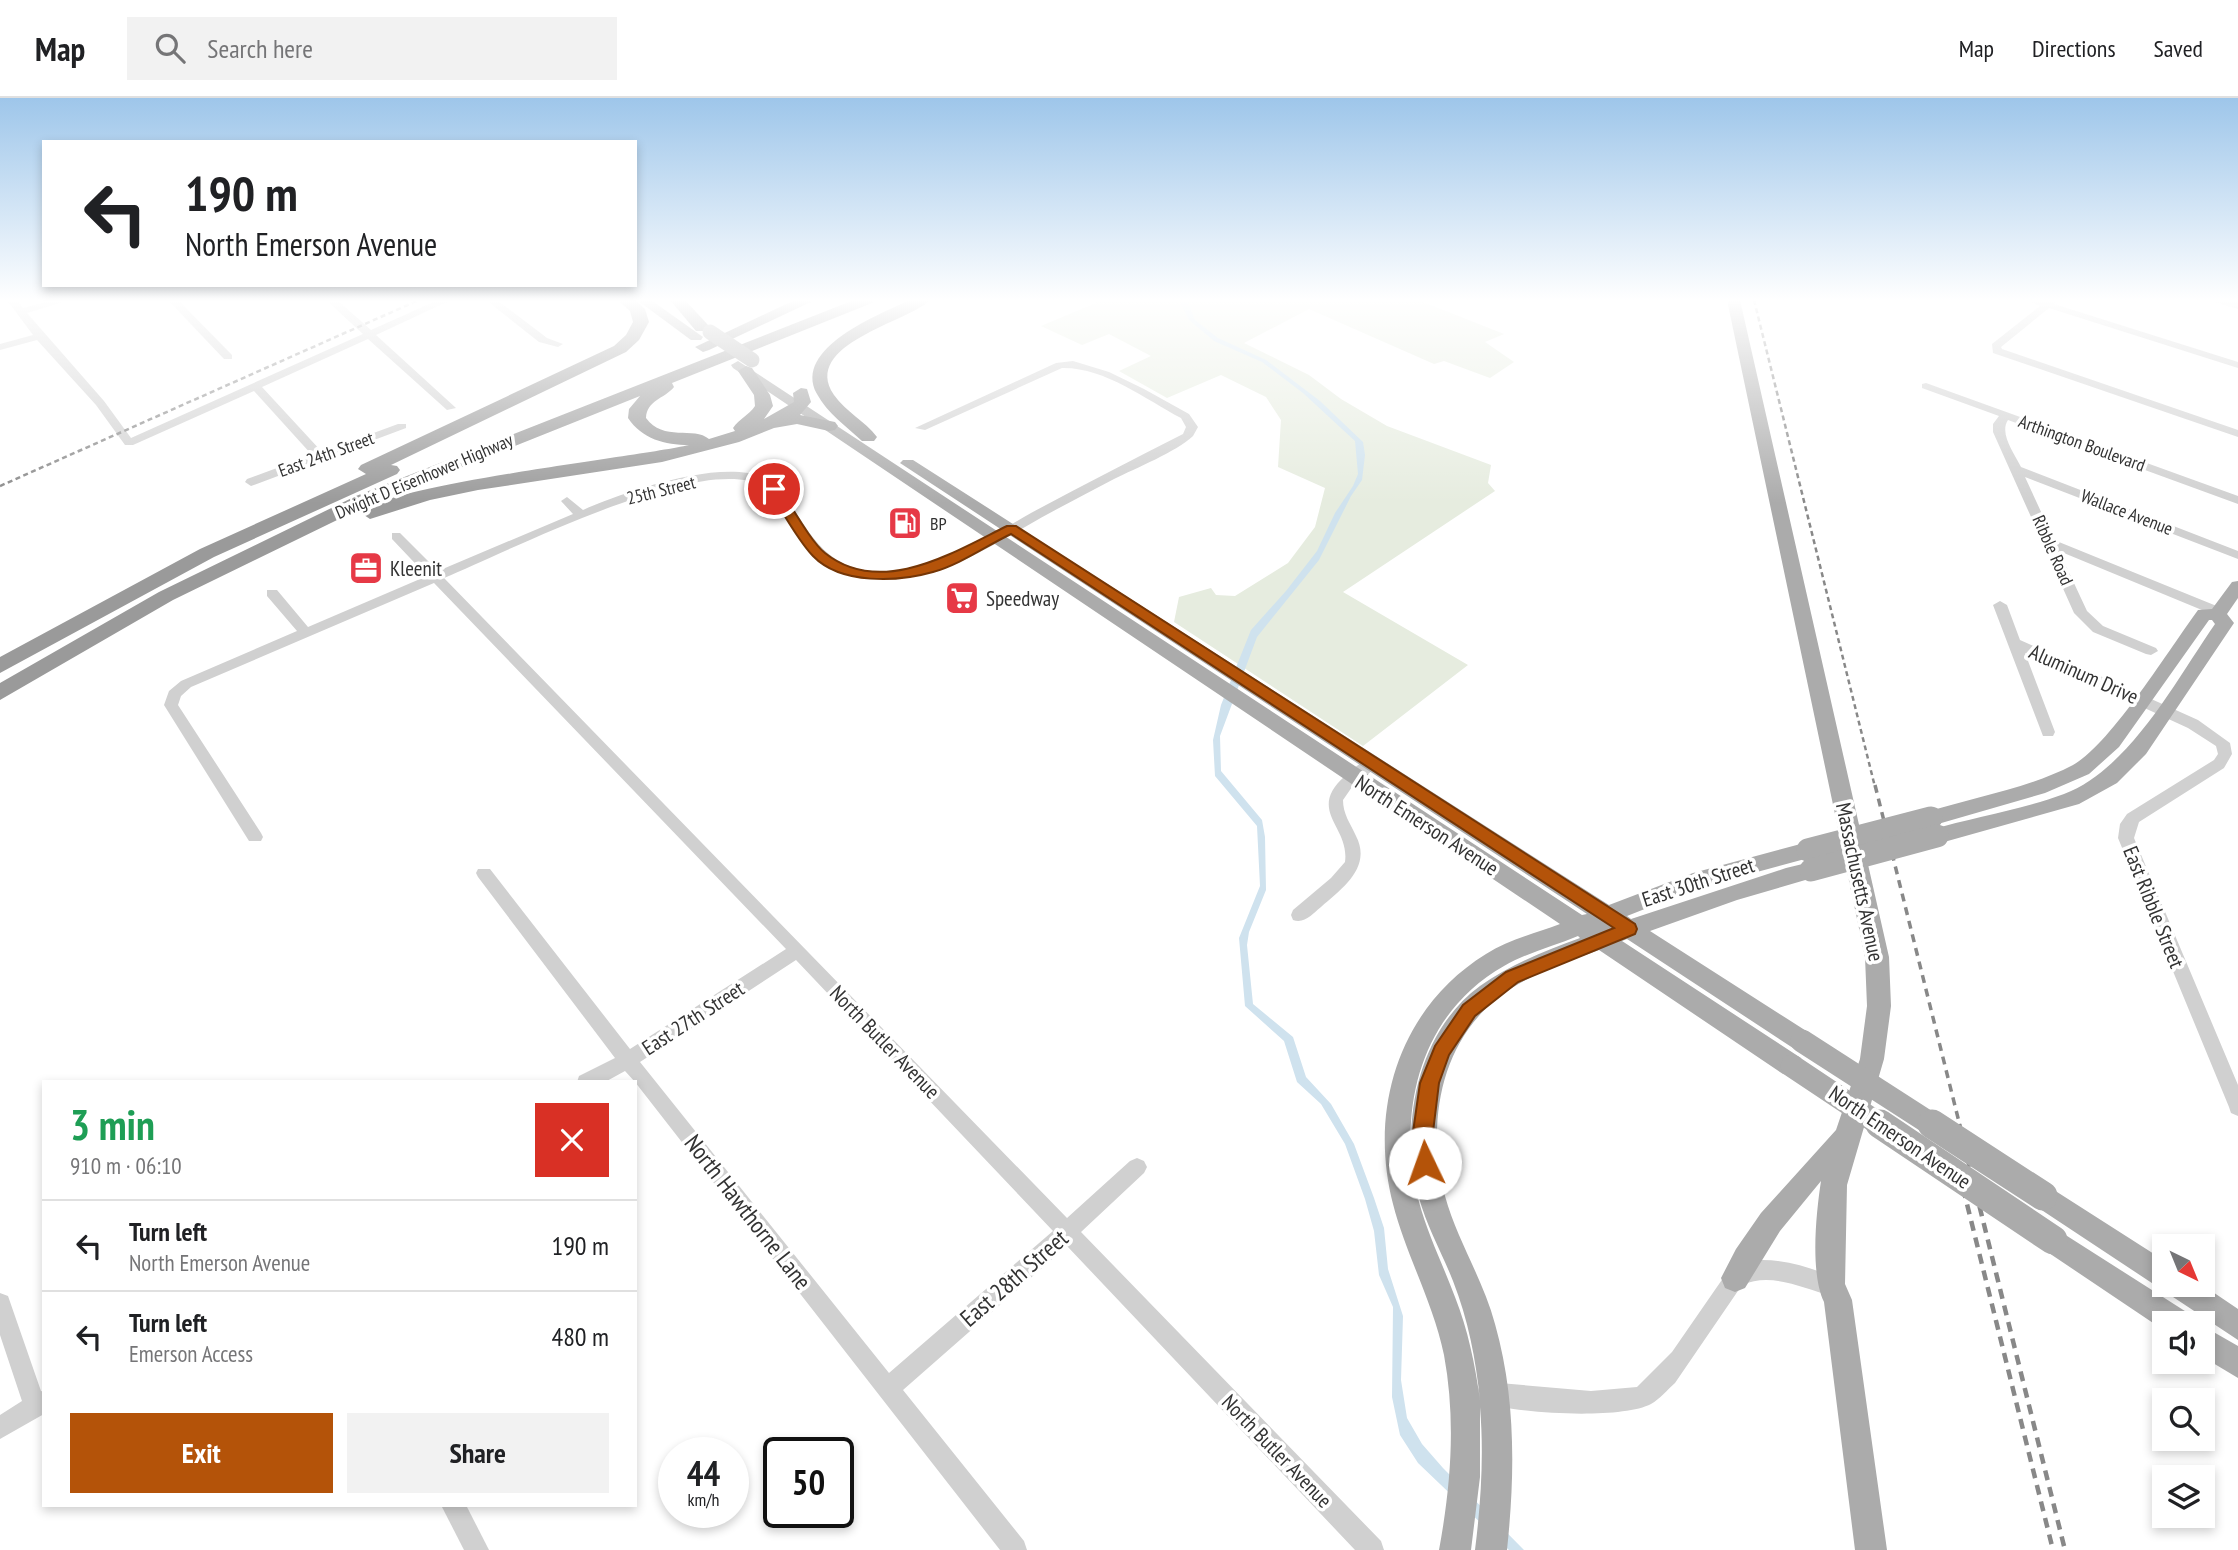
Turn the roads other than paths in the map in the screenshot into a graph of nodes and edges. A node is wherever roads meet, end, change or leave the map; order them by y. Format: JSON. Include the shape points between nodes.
{"nodes":[{"id":1,"x":68,"y":368,"type":"edge"},
{"id":2,"x":295,"y":368,"type":"edge"},
{"id":3,"x":407,"y":368,"type":"edge"},
{"id":4,"x":580,"y":368,"type":"edge"},
{"id":5,"x":654,"y":368,"type":"edge"},
{"id":6,"x":682,"y":368,"type":"edge"},
{"id":7,"x":705,"y":368,"type":"edge"},
{"id":8,"x":747,"y":368,"type":"edge"},
{"id":9,"x":749,"y":368,"type":"edge"},
{"id":10,"x":823,"y":368,"type":"edge"},
{"id":11,"x":1054,"y":368,"type":"edge"},
{"id":12,"x":1091,"y":368,"type":"edge"},
{"id":13,"x":1748,"y":368,"type":"edge"},
{"id":14,"x":2046,"y":368,"type":"edge"},
{"id":15,"x":254,"y":386,"type":"junction"},
{"id":16,"x":1926,"y":386,"type":"dead end"},
{"id":17,"x":800,"y":400,"type":"junction"},
{"id":18,"x":451,"y":408,"type":"dead end"},
{"id":19,"x":2006,"y":415,"type":"junction"},
{"id":20,"x":402,"y":426,"type":"dead end"},
{"id":21,"x":762,"y":426,"type":"junction"},
{"id":22,"x":829,"y":426,"type":"junction"},
{"id":23,"x":921,"y":428,"type":"dead end"},
{"id":24,"x":2238,"y":434,"type":"edge"},
{"id":25,"x":868,"y":437,"type":"junction"},
{"id":26,"x":320,"y":457,"type":"junction"},
{"id":27,"x":2017,"y":469,"type":"junction"},
{"id":28,"x":251,"y":482,"type":"dead end"},
{"id":29,"x":2238,"y":500,"type":"edge"},
{"id":30,"x":568,"y":501,"type":"dead end"},
{"id":31,"x":581,"y":515,"type":"junction"},
{"id":32,"x":1003,"y":533,"type":"junction"},
{"id":33,"x":396,"y":536,"type":"dead end"},
{"id":34,"x":2049,"y":542,"type":"junction"},
{"id":35,"x":2238,"y":555,"type":"edge"},
{"id":36,"x":436,"y":576,"type":"junction"},
{"id":37,"x":2238,"y":586,"type":"edge"},
{"id":38,"x":133,"y":592,"type":"junction"},
{"id":39,"x":272,"y":593,"type":"dead end"},
{"id":40,"x":2000,"y":605,"type":"dead end"},
{"id":41,"x":2218,"y":613,"type":"junction"},
{"id":42,"x":306,"y":633,"type":"junction"},
{"id":43,"x":2015,"y":643,"type":"junction"},
{"id":44,"x":2151,"y":651,"type":"dead end"},
{"id":45,"x":0,"y":666,"type":"edge"},
{"id":46,"x":0,"y":696,"type":"edge"},
{"id":47,"x":2153,"y":705,"type":"junction"},
{"id":48,"x":2048,"y":732,"type":"dead end"},
{"id":49,"x":1373,"y":762,"type":"junction"},
{"id":50,"x":1355,"y":777,"type":"junction"},
{"id":51,"x":255,"y":837,"type":"dead end"},
{"id":52,"x":1810,"y":860,"type":"junction"},
{"id":53,"x":484,"y":873,"type":"dead end"},
{"id":54,"x":1606,"y":914,"type":"junction"},
{"id":55,"x":1299,"y":915,"type":"dead end"},
{"id":56,"x":1661,"y":916,"type":"junction"},
{"id":57,"x":1579,"y":925,"type":"junction"},
{"id":58,"x":1629,"y":929,"type":"junction"},
{"id":59,"x":1601,"y":940,"type":"junction"},
{"id":60,"x":797,"y":951,"type":"junction"},
{"id":61,"x":1670,"y":956,"type":"junction"},
{"id":62,"x":628,"y":1060,"type":"junction"},
{"id":63,"x":590,"y":1080,"type":"edge"},
{"id":64,"x":2238,"y":1107,"type":"edge"},
{"id":65,"x":1849,"y":1136,"type":"junction"},
{"id":66,"x":1137,"y":1167,"type":"dead end"},
{"id":67,"x":1067,"y":1233,"type":"junction"},
{"id":68,"x":2152,"y":1268,"type":"edge"},
{"id":69,"x":1735,"y":1278,"type":"junction"},
{"id":70,"x":1831,"y":1286,"type":"junction"},
{"id":71,"x":2195,"y":1297,"type":"edge"},
{"id":72,"x":0,"y":1304,"type":"edge"},
{"id":73,"x":2160,"y":1311,"type":"edge"},
{"id":74,"x":2238,"y":1326,"type":"edge"},
{"id":75,"x":2215,"y":1348,"type":"edge"},
{"id":76,"x":2238,"y":1363,"type":"edge"},
{"id":77,"x":888,"y":1388,"type":"junction"},
{"id":78,"x":1464,"y":1391,"type":"junction"},
{"id":79,"x":1495,"y":1394,"type":"junction"},
{"id":80,"x":39,"y":1403,"type":"edge"},
{"id":81,"x":0,"y":1428,"type":"edge"},
{"id":82,"x":454,"y":1507,"type":"edge"},
{"id":83,"x":477,"y":1550,"type":"edge"},
{"id":84,"x":1015,"y":1550,"type":"edge"},
{"id":85,"x":1372,"y":1550,"type":"edge"},
{"id":86,"x":1455,"y":1550,"type":"edge"},
{"id":87,"x":1491,"y":1550,"type":"edge"},
{"id":88,"x":1871,"y":1550,"type":"edge"}],
"edges":[{"from":1,"to":15,"type":"street","via":[[129,443]]},
{"from":2,"to":15,"type":"street"},
{"from":3,"to":18,"type":"street"},
{"from":4,"to":38,"type":"highway","via":[[277,511]]},
{"from":5,"to":38,"type":"highway","name":"Dwight D Eisenhower Highway","via":[[332,495]]},
{"from":6,"to":46,"type":"highway","name":"Dwight D Eisenhower Highway","via":[[363,500],[166,596]]},
{"from":7,"to":8,"type":"highway","via":[[658,391],[640,406],[639,424],[654,436],[683,441],[715,438],[742,428],[759,416],[764,406]]},
{"from":9,"to":17,"type":"main road","name":"North Emerson Avenue"},
{"from":10,"to":25,"type":"highway","via":[[824,391]]},
{"from":11,"to":23,"type":"street"},
{"from":12,"to":32,"type":"street","via":[[1185,416],[1192,427],[1187,436]]},
{"from":13,"to":65,"type":"main road","name":"Massachusetts Avenue","via":[[1877,957],[1875,1044]]},
{"from":14,"to":24,"type":"street"},
{"from":15,"to":26,"type":"street"},
{"from":16,"to":19,"type":"street","name":"Arthington Boulevard"},
{"from":17,"to":21,"type":"highway"},
{"from":17,"to":22,"type":"main road","name":"North Emerson Avenue"},
{"from":17,"to":25,"type":"main road","name":"North Emerson Avenue"},
{"from":19,"to":27,"type":"street","name":"Ribble Road","via":[[1998,428]]},
{"from":19,"to":29,"type":"street","name":"Arthington Boulevard"},
{"from":20,"to":26,"type":"street","name":"East 24th Street"},
{"from":21,"to":22,"type":"highway","via":[[797,419]]},
{"from":21,"to":46,"type":"highway","via":[[673,457],[471,486],[379,510],[230,576]]},
{"from":22,"to":32,"type":"main road","name":"North Emerson Avenue"},
{"from":25,"to":32,"type":"main road","name":"North Emerson Avenue"},
{"from":26,"to":28,"type":"street","name":"East 24th Street"},
{"from":27,"to":34,"type":"street","name":"Ribble Road"},
{"from":27,"to":35,"type":"street","name":"Wallace Avenue"},
{"from":30,"to":31,"type":"street"},
{"from":31,"to":32,"type":"street","name":"25th Street","via":[[657,489],[743,476],[769,485],[816,551],[835,565],[881,575],[920,572]]},
{"from":31,"to":36,"type":"street","name":"25th Street"},
{"from":32,"to":49,"type":"main road","name":"North Emerson Avenue"},
{"from":32,"to":50,"type":"main road","name":"North Emerson Avenue","via":[[1210,681]]},
{"from":33,"to":36,"type":"street","name":"North Butler Avenue"},
{"from":34,"to":41,"type":"street"},
{"from":34,"to":44,"type":"street","name":"Ribble Road","via":[[2087,620]]},
{"from":36,"to":42,"type":"street","name":"25th Street"},
{"from":36,"to":60,"type":"street","name":"North Butler Avenue"},
{"from":37,"to":41,"type":"main road","name":"East 30th Street"},
{"from":38,"to":45,"type":"highway","name":"Dwight D Eisenhower Highway"},
{"from":39,"to":42,"type":"street"},
{"from":40,"to":43,"type":"street","name":"Aluminum Drive"},
{"from":41,"to":47,"type":"main road","name":"East 30th Street","via":[[2225,623]]},
{"from":42,"to":51,"type":"street","name":"25th Street","via":[[186,684],[170,701]]},
{"from":43,"to":47,"type":"street","name":"Aluminum Drive"},
{"from":43,"to":48,"type":"street"},
{"from":47,"to":52,"type":"main road","name":"East 30th Street","bridge":true,"via":[[2126,764],[2087,792],[2040,809],[1934,827]]},
{"from":47,"to":64,"type":"street","name":"East Ribble Street","via":[[2223,743],[2225,754],[2213,768],[2133,818],[2126,838]]},
{"from":49,"to":50,"type":"street"},
{"from":49,"to":54,"type":"main road","name":"North Emerson Avenue"},
{"from":50,"to":55,"type":"street","via":[[1335,802],[1353,847],[1352,864]]},
{"from":50,"to":57,"type":"main road","name":"North Emerson Avenue"},
{"from":52,"to":54,"type":"main road","name":"East 30th Street","via":[[1704,878]]},
{"from":52,"to":56,"type":"main road","name":"East 30th Street"},
{"from":53,"to":62,"type":"street","name":"North Hawthorne Lane"},
{"from":54,"to":57,"type":"main road","name":"East 30th Street"},
{"from":54,"to":58,"type":"main road","name":"North Emerson Avenue"},
{"from":56,"to":58,"type":"main road","name":"East 30th Street"},
{"from":56,"to":61,"type":"main road","via":[[1659,932]]},
{"from":57,"to":59,"type":"main road","name":"North Emerson Avenue"},
{"from":57,"to":78,"type":"main road","name":"East 30th Street","via":[[1496,959],[1459,985],[1423,1030],[1403,1080],[1396,1128],[1401,1179],[1449,1316]]},
{"from":58,"to":59,"type":"main road","name":"East 30th Street"},
{"from":58,"to":61,"type":"main road","name":"North Emerson Avenue"},
{"from":59,"to":73,"type":"main road","name":"North Emerson Avenue","bridge":true},
{"from":59,"to":79,"type":"main road","name":"East 30th Street","via":[[1512,977],[1482,998],[1450,1037],[1428,1090],[1423,1144],[1430,1187],[1475,1303]]},
{"from":60,"to":62,"type":"street","name":"East 27th Street"},
{"from":60,"to":67,"type":"street","name":"North Butler Avenue"},
{"from":61,"to":68,"type":"main road","name":"North Emerson Avenue","bridge":true},
{"from":62,"to":63,"type":"street","name":"East 27th Street"},
{"from":62,"to":77,"type":"street","name":"North Hawthorne Lane"},
{"from":65,"to":69,"type":"main road","via":[[1794,1192]]},
{"from":65,"to":70,"type":"main road","name":"Massachusetts Avenue","via":[[1833,1193]]},
{"from":66,"to":67,"type":"street","name":"East 28th Street"},
{"from":67,"to":77,"type":"street","name":"East 28th Street"},
{"from":67,"to":85,"type":"street","name":"North Butler Avenue"},
{"from":69,"to":70,"type":"street","via":[[1762,1269]]},
{"from":69,"to":79,"type":"street","via":[[1670,1370],[1643,1395],[1605,1402]]},
{"from":70,"to":88,"type":"main road","name":"Massachusetts Avenue","via":[[1838,1300]]},
{"from":71,"to":74,"type":"main road"},
{"from":72,"to":80,"type":"street"},
{"from":75,"to":76,"type":"main road"},
{"from":77,"to":84,"type":"street","name":"North Hawthorne Lane"},
{"from":78,"to":79,"type":"street"},
{"from":78,"to":86,"type":"main road","name":"East 30th Street","via":[[1466,1467]]},
{"from":79,"to":87,"type":"main road","name":"East 30th Street","via":[[1497,1497]]},
{"from":80,"to":81,"type":"street"},
{"from":82,"to":83,"type":"street"}]}
